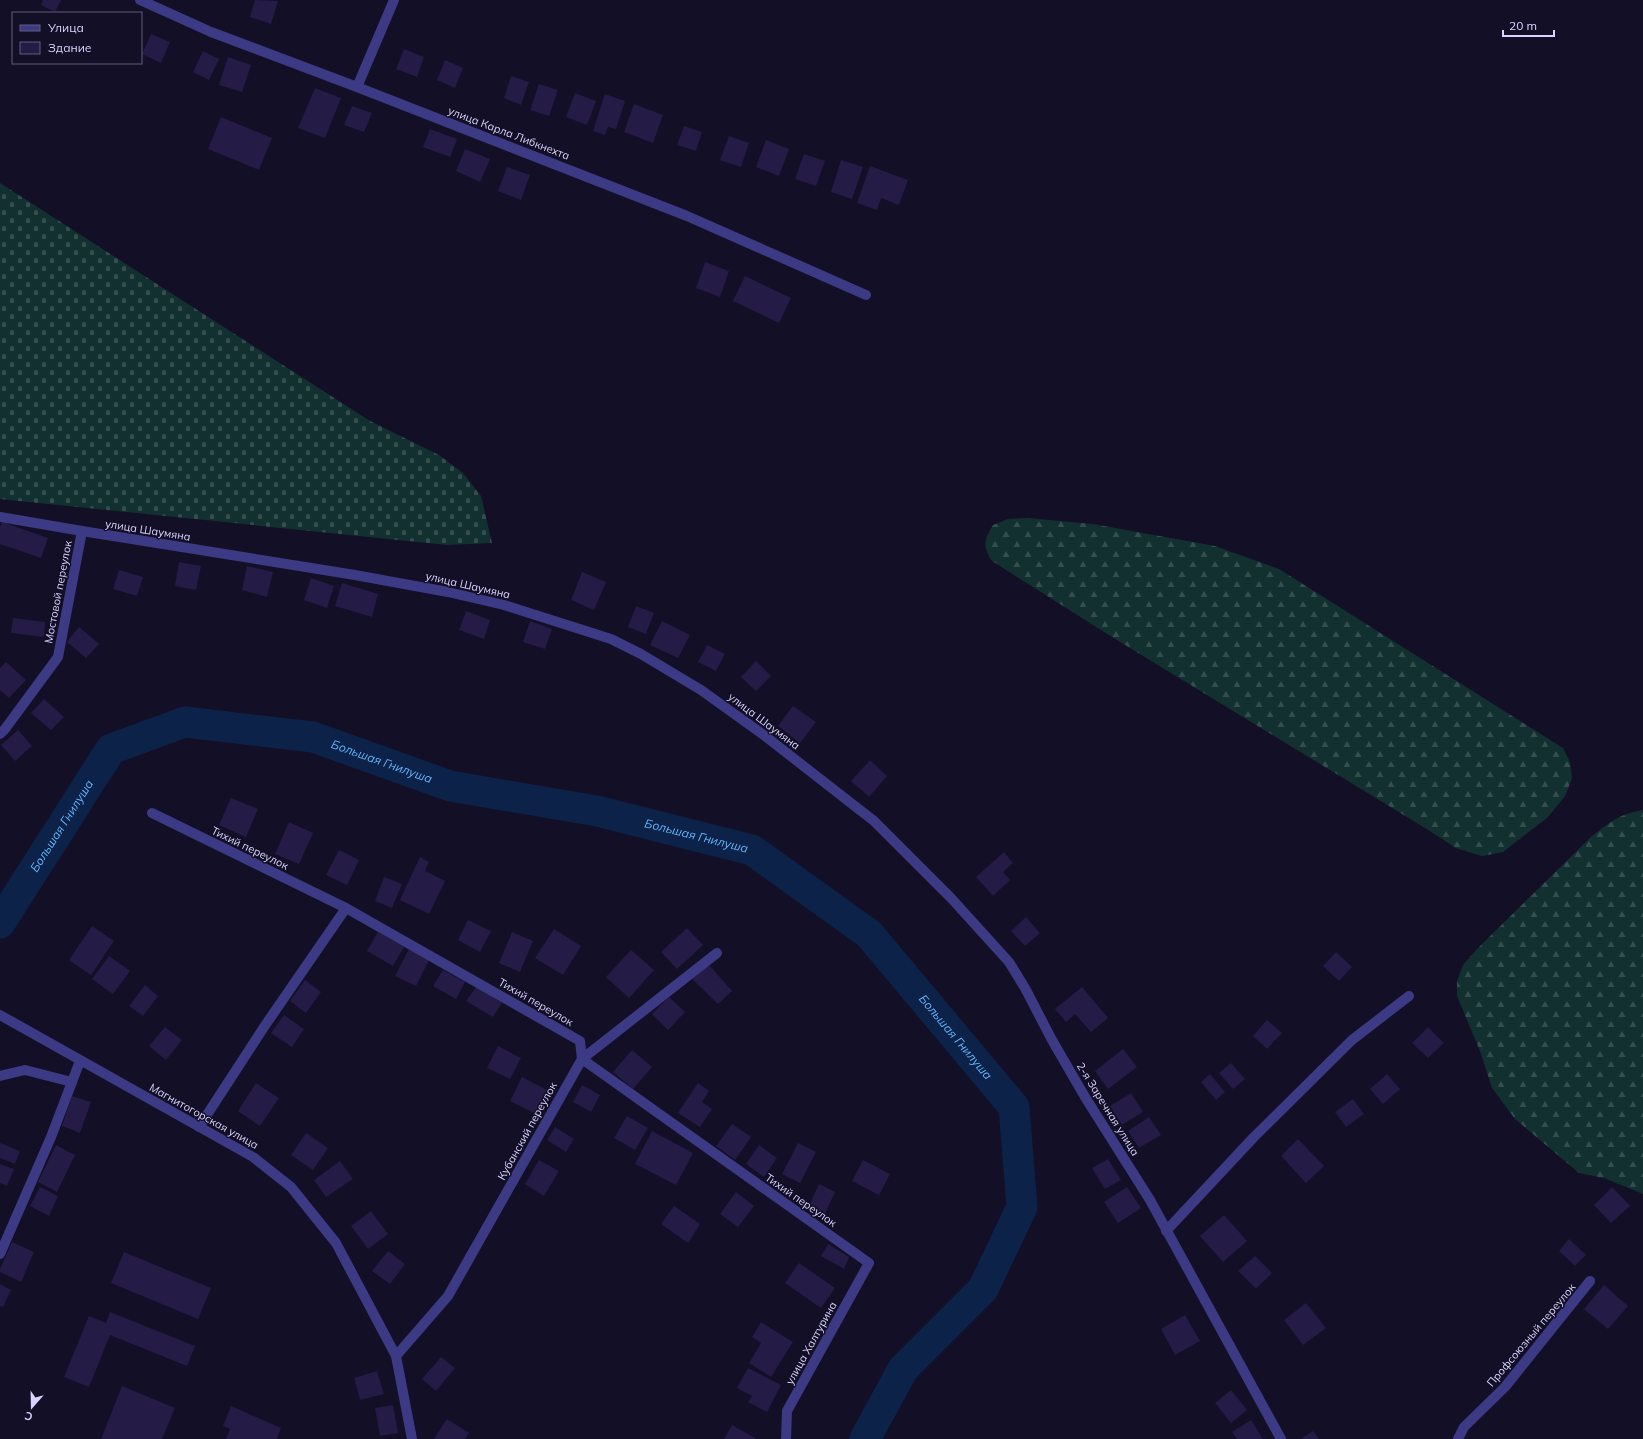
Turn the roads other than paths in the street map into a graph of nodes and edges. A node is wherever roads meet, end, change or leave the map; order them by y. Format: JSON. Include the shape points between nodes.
{"nodes":[{"id":1,"x":140,"y":0,"type":"edge"},
{"id":2,"x":394,"y":0,"type":"edge"},
{"id":3,"x":357,"y":87,"type":"junction"},
{"id":4,"x":866,"y":295,"type":"dead end"},
{"id":5,"x":0,"y":517,"type":"edge"},
{"id":6,"x":82,"y":531,"type":"junction"},
{"id":7,"x":0,"y":734,"type":"edge"},
{"id":8,"x":152,"y":813,"type":"dead end"},
{"id":9,"x":874,"y":821,"type":"joint"},
{"id":10,"x":346,"y":908,"type":"junction"},
{"id":11,"x":717,"y":953,"type":"dead end"},
{"id":12,"x":1408,"y":996,"type":"dead end"},
{"id":13,"x":4,"y":1018,"type":"edge"},
{"id":14,"x":582,"y":1059,"type":"junction"},
{"id":15,"x":80,"y":1061,"type":"junction"},
{"id":16,"x":0,"y":1076,"type":"edge"},
{"id":17,"x":72,"y":1082,"type":"junction"},
{"id":18,"x":199,"y":1127,"type":"junction"},
{"id":19,"x":1166,"y":1231,"type":"junction"},
{"id":20,"x":0,"y":1254,"type":"edge"},
{"id":21,"x":870,"y":1263,"type":"joint"},
{"id":22,"x":1590,"y":1281,"type":"dead end"},
{"id":23,"x":396,"y":1356,"type":"junction"},
{"id":24,"x":412,"y":1439,"type":"edge"},
{"id":25,"x":786,"y":1439,"type":"edge"},
{"id":26,"x":1281,"y":1439,"type":"edge"},
{"id":27,"x":1458,"y":1439,"type":"edge"}],
"edges":[{"from":1,"to":3,"type":"street","name":"улица Карла Либкнехта","via":[[211,32]]},
{"from":2,"to":3,"type":"street"},
{"from":3,"to":4,"type":"street","name":"улица Карла Либкнехта","via":[[687,216]]},
{"from":5,"to":6,"type":"street","name":"улица Шаумяна"},
{"from":6,"to":7,"type":"street","name":"Мостовой переулок","via":[[58,657]]},
{"from":6,"to":9,"type":"street","name":"улица Шаумяна","via":[[448,592],[504,604],[611,639],[701,690]]},
{"from":8,"to":10,"type":"street","name":"Тихий переулок"},
{"from":9,"to":19,"type":"street","name":"2-я Заречная улица","via":[[951,898],[1009,962],[1052,1040],[1150,1200]]},
{"from":10,"to":14,"type":"street","name":"Тихий переулок","via":[[580,1040]]},
{"from":10,"to":18,"type":"street"},
{"from":11,"to":14,"type":"street","name":"Кубанский переулок"},
{"from":12,"to":19,"type":"street","via":[[1352,1040],[1254,1137]]},
{"from":13,"to":15,"type":"street","name":"Магнитогорская улица"},
{"from":14,"to":21,"type":"street","name":"Тихий переулок"},
{"from":14,"to":23,"type":"street","name":"Кубанский переулок","via":[[448,1296]]},
{"from":15,"to":17,"type":"street"},
{"from":15,"to":18,"type":"street","name":"Магнитогорская улица"},
{"from":16,"to":17,"type":"street","via":[[25,1070]]},
{"from":17,"to":20,"type":"street"},
{"from":18,"to":23,"type":"street","name":"Магнитогорская улица","via":[[253,1157],[291,1187],[336,1243]]},
{"from":19,"to":26,"type":"street","name":"2-я Заречная улица"},
{"from":21,"to":25,"type":"street","name":"улица Халтурина","via":[[787,1411]]},
{"from":22,"to":27,"type":"street","name":"Профсоюзный переулок","via":[[1505,1387],[1464,1427]]},
{"from":23,"to":24,"type":"street","name":"Магнитогорская улица"}]}
